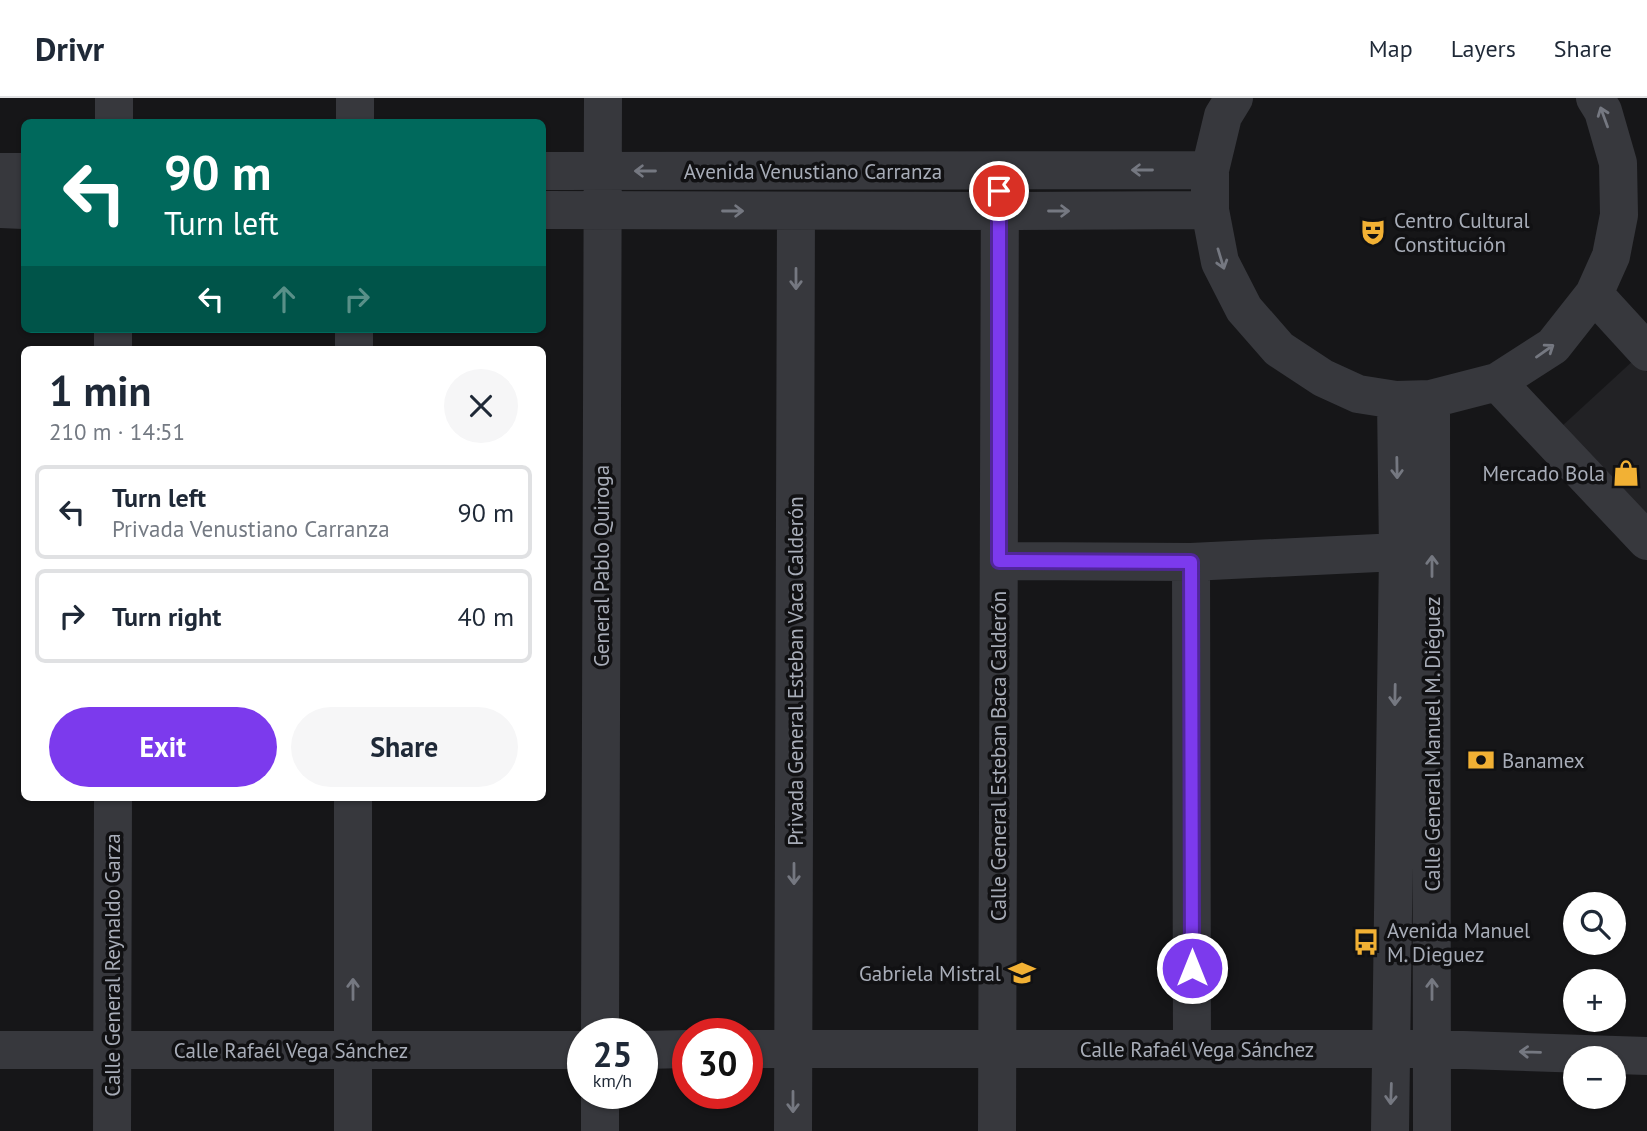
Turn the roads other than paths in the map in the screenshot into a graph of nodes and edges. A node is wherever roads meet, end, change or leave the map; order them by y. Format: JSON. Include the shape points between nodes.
{"nodes":[{"id":1,"x":114,"y":98,"type":"edge"},
{"id":2,"x":355,"y":98,"type":"edge"},
{"id":3,"x":603,"y":98,"type":"edge"},
{"id":4,"x":1234,"y":98,"type":"edge"},
{"id":5,"x":1595,"y":98,"type":"edge"},
{"id":6,"x":114,"y":119,"type":"edge"},
{"id":7,"x":355,"y":119,"type":"edge"},
{"id":8,"x":1632,"y":163,"type":"edge"},
{"id":9,"x":1210,"y":170,"type":"junction"},
{"id":10,"x":546,"y":171,"type":"edge"},
{"id":11,"x":603,"y":171,"type":"junction"},
{"id":12,"x":1000,"y":171,"type":"junction"},
{"id":13,"x":0,"y":172,"type":"edge"},
{"id":14,"x":21,"y":172,"type":"edge"},
{"id":15,"x":0,"y":209,"type":"edge"},
{"id":16,"x":21,"y":209,"type":"edge"},
{"id":17,"x":1210,"y":210,"type":"junction"},
{"id":18,"x":546,"y":211,"type":"edge"},
{"id":19,"x":603,"y":211,"type":"junction"},
{"id":20,"x":796,"y":211,"type":"junction"},
{"id":21,"x":999,"y":211,"type":"junction"},
{"id":22,"x":1633,"y":215,"type":"edge"},
{"id":23,"x":1594,"y":294,"type":"junction"},
{"id":24,"x":1647,"y":352,"type":"edge"},
{"id":25,"x":1497,"y":382,"type":"junction"},
{"id":26,"x":1413,"y":399,"type":"junction"},
{"id":27,"x":1647,"y":541,"type":"edge"},
{"id":28,"x":1398,"y":552,"type":"junction"},
{"id":29,"x":999,"y":561,"type":"junction"},
{"id":30,"x":1191,"y":562,"type":"junction"},
{"id":31,"x":113,"y":801,"type":"edge"},
{"id":32,"x":353,"y":801,"type":"edge"},
{"id":33,"x":600,"y":1018,"type":"edge"},
{"id":34,"x":0,"y":1049,"type":"edge"},
{"id":35,"x":112,"y":1049,"type":"junction"},
{"id":36,"x":567,"y":1049,"type":"edge"},
{"id":37,"x":763,"y":1049,"type":"edge"},
{"id":38,"x":793,"y":1049,"type":"junction"},
{"id":39,"x":997,"y":1049,"type":"junction"},
{"id":40,"x":1192,"y":1049,"type":"junction"},
{"id":41,"x":1392,"y":1049,"type":"junction"},
{"id":42,"x":1433,"y":1049,"type":"junction"},
{"id":43,"x":353,"y":1050,"type":"junction"},
{"id":44,"x":1647,"y":1056,"type":"edge"},
{"id":45,"x":600,"y":1109,"type":"edge"},
{"id":46,"x":112,"y":1131,"type":"edge"},
{"id":47,"x":353,"y":1131,"type":"edge"},
{"id":48,"x":600,"y":1131,"type":"edge"},
{"id":49,"x":793,"y":1131,"type":"edge"},
{"id":50,"x":997,"y":1131,"type":"edge"},
{"id":51,"x":1390,"y":1131,"type":"edge"},
{"id":52,"x":1432,"y":1131,"type":"edge"}],
"edges":[{"from":1,"to":6,"type":"street"},
{"from":2,"to":7,"type":"street"},
{"from":3,"to":11,"type":"street","name":"General Pablo Quiroga"},
{"from":4,"to":9,"type":"street","via":[[1223,116]]},
{"from":8,"to":5,"type":"street","one_way":true},
{"from":8,"to":22,"type":"street"},
{"from":9,"to":12,"type":"street","name":"Avenida Venustiano Carranza","one_way":true},
{"from":9,"to":17,"type":"street"},
{"from":10,"to":11,"type":"street","name":"Avenida Venustiano Carranza"},
{"from":12,"to":11,"type":"street","name":"Avenida Venustiano Carranza","one_way":true},
{"from":11,"to":19,"type":"street","name":"General Pablo Quiroga"},
{"from":12,"to":21,"type":"street","name":"Calle General Esteban Baca Calderón"},
{"from":13,"to":14,"type":"street"},
{"from":15,"to":16,"type":"street"},
{"from":21,"to":17,"type":"street","name":"Avenida Venustiano Carranza","one_way":true},
{"from":17,"to":26,"type":"street","one_way":true,"via":[[1220,262],[1244,309],[1279,349],[1358,394]]},
{"from":18,"to":19,"type":"street","name":"Avenida Venustiano Carranza"},
{"from":19,"to":20,"type":"street","name":"Avenida Venustiano Carranza","one_way":true},
{"from":19,"to":33,"type":"street","name":"General Pablo Quiroga"},
{"from":20,"to":21,"type":"street","name":"Avenida Venustiano Carranza"},
{"from":20,"to":38,"type":"street","name":"Privada General Esteban Vaca Calderón","one_way":true},
{"from":21,"to":29,"type":"street","name":"Calle General Esteban Baca Calderón"},
{"from":22,"to":23,"type":"street"},
{"from":23,"to":24,"type":"street"},
{"from":25,"to":23,"type":"street","one_way":true,"via":[[1553,346]]},
{"from":25,"to":26,"type":"street"},
{"from":25,"to":27,"type":"street"},
{"from":26,"to":28,"type":"street","name":"Calle General Manuel M. Diéguez","one_way":true},
{"from":42,"to":26,"type":"street","name":"Calle General Manuel M. Diéguez","one_way":true},
{"from":28,"to":30,"type":"street"},
{"from":28,"to":41,"type":"street","name":"Calle General Manuel M. Diéguez","one_way":true},
{"from":29,"to":30,"type":"street"},
{"from":29,"to":39,"type":"street","name":"Calle General Esteban Baca Calderón"},
{"from":30,"to":40,"type":"street"},
{"from":31,"to":35,"type":"street","name":"Calle General Reynaldo Garza"},
{"from":43,"to":32,"type":"street","one_way":true},
{"from":34,"to":35,"type":"street","name":"Calle Rafaél Vega Sánchez"},
{"from":35,"to":43,"type":"street","name":"Calle Rafaél Vega Sánchez"},
{"from":35,"to":46,"type":"street","name":"Calle General Reynaldo Garza"},
{"from":36,"to":43,"type":"street","name":"Calle Rafaél Vega Sánchez"},
{"from":37,"to":38,"type":"street","name":"Calle Rafaél Vega Sánchez"},
{"from":38,"to":39,"type":"street","name":"Calle Rafaél Vega Sánchez"},
{"from":38,"to":49,"type":"street","name":"Privada General Esteban Vaca Calderón","one_way":true},
{"from":39,"to":40,"type":"street","name":"Calle Rafaél Vega Sánchez"},
{"from":39,"to":50,"type":"street","name":"Calle General Esteban Baca Calderón"},
{"from":40,"to":41,"type":"street","name":"Calle Rafaél Vega Sánchez"},
{"from":41,"to":42,"type":"street","name":"Calle Rafaél Vega Sánchez"},
{"from":41,"to":51,"type":"street","name":"Calle General Manuel M. Diéguez","one_way":true},
{"from":44,"to":42,"type":"street","name":"Calle Rafaél Vega Sánchez","one_way":true},
{"from":42,"to":52,"type":"street","name":"Calle General Manuel M. Diéguez"},
{"from":43,"to":47,"type":"street"},
{"from":45,"to":48,"type":"street"}]}
